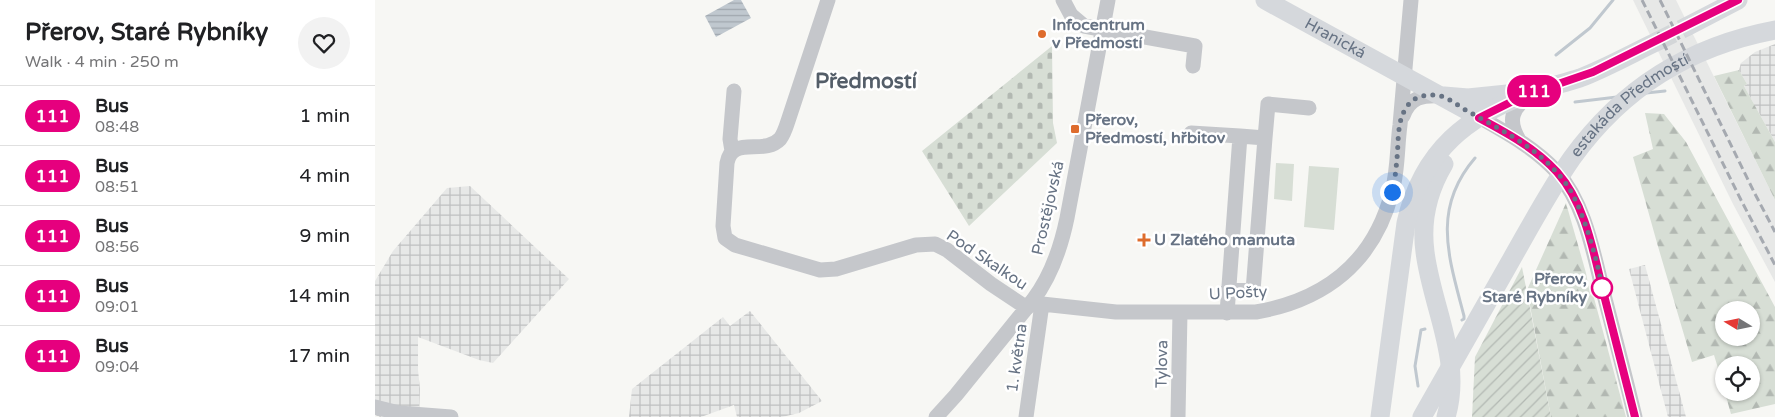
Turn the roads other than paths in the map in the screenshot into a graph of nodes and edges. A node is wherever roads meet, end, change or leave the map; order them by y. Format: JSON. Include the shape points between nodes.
{"nodes":[{"id":1,"x":828,"y":0,"type":"edge"},
{"id":2,"x":1063,"y":0,"type":"edge"},
{"id":3,"x":1108,"y":0,"type":"edge"},
{"id":4,"x":1265,"y":0,"type":"edge"},
{"id":5,"x":1411,"y":0,"type":"edge"},
{"id":6,"x":1738,"y":0,"type":"edge"},
{"id":7,"x":1688,"y":26,"type":"tunnel mouth"},
{"id":8,"x":1103,"y":29,"type":"junction"},
{"id":9,"x":1775,"y":30,"type":"edge"},
{"id":10,"x":1656,"y":42,"type":"tunnel mouth"},
{"id":11,"x":1193,"y":66,"type":"dead end"},
{"id":12,"x":1405,"y":76,"type":"junction"},
{"id":13,"x":734,"y":91,"type":"dead end"},
{"id":14,"x":1535,"y":91,"type":"junction"},
{"id":15,"x":1441,"y":96,"type":"junction"},
{"id":16,"x":1309,"y":108,"type":"dead end"},
{"id":17,"x":1479,"y":118,"type":"junction"},
{"id":18,"x":1399,"y":127,"type":"junction"},
{"id":19,"x":1191,"y":133,"type":"dead end"},
{"id":20,"x":1240,"y":136,"type":"junction"},
{"id":21,"x":1265,"y":138,"type":"junction"},
{"id":22,"x":1519,"y":140,"type":"junction"},
{"id":23,"x":1442,"y":147,"type":"junction"},
{"id":24,"x":732,"y":151,"type":"junction"},
{"id":25,"x":1228,"y":289,"type":"junction"},
{"id":26,"x":1034,"y":304,"type":"junction"},
{"id":27,"x":1180,"y":312,"type":"junction"},
{"id":28,"x":1227,"y":313,"type":"junction"},
{"id":29,"x":375,"y":407,"type":"edge"},
{"id":30,"x":451,"y":417,"type":"edge"},
{"id":31,"x":936,"y":417,"type":"edge"},
{"id":32,"x":1026,"y":417,"type":"edge"},
{"id":33,"x":1178,"y":417,"type":"edge"},
{"id":34,"x":1380,"y":417,"type":"edge"},
{"id":35,"x":1422,"y":417,"type":"edge"},
{"id":36,"x":1445,"y":417,"type":"edge"},
{"id":37,"x":1635,"y":417,"type":"edge"}],
"edges":[{"from":1,"to":24,"type":"street","via":[[783,134],[762,148],[738,147]]},
{"from":2,"to":8,"type":"street","via":[[1078,21],[1087,27]]},
{"from":3,"to":8,"type":"street","name":"Prostějovská"},
{"from":4,"to":12,"type":"main road","name":"Hranická"},
{"from":5,"to":12,"type":"street","name":"U Pošty"},
{"from":6,"to":7,"type":"main road"},
{"from":8,"to":11,"type":"street","via":[[1195,46]]},
{"from":8,"to":26,"type":"street","name":"Prostějovská","via":[[1061,242]]},
{"from":9,"to":35,"type":"main road","name":"estakáda Předmostí","via":[[1724,43],[1684,60],[1630,94],[1599,124],[1548,195]]},
{"from":10,"to":14,"type":"main road","via":[[1585,75]]},
{"from":12,"to":15,"type":"main road","name":"Hranická"},
{"from":12,"to":18,"type":"street","name":"U Pošty"},
{"from":13,"to":24,"type":"street","name":"Pod Skalkou"},
{"from":14,"to":15,"type":"main road","via":[[1482,97]]},
{"from":14,"to":17,"type":"main road"},
{"from":14,"to":22,"type":"street","via":[[1513,113],[1513,125]]},
{"from":15,"to":17,"type":"main road","name":"Hranická"},
{"from":15,"to":18,"type":"street","via":[[1423,96],[1413,100]]},
{"from":15,"to":23,"type":"main road","via":[[1448,106],[1451,120],[1449,135]]},
{"from":16,"to":21,"type":"street","via":[[1268,104]]},
{"from":17,"to":22,"type":"street"},
{"from":17,"to":23,"type":"main road"},
{"from":17,"to":36,"type":"main road","via":[[1439,172],[1426,213],[1425,252],[1451,366],[1450,398]]},
{"from":18,"to":28,"type":"street","name":"U Pošty","via":[[1392,192],[1379,229],[1356,262],[1328,286],[1305,298],[1274,309]]},
{"from":19,"to":20,"type":"street"},
{"from":20,"to":21,"type":"street"},
{"from":20,"to":25,"type":"street"},
{"from":21,"to":25,"type":"street","via":[[1253,291]]},
{"from":22,"to":37,"type":"street","via":[[1557,172],[1574,196],[1589,236]]},
{"from":23,"to":34,"type":"main road","via":[[1421,181],[1409,210]]},
{"from":24,"to":26,"type":"street","name":"Pod Skalkou","via":[[727,163],[723,226],[725,238],[731,243],[820,270],[836,269],[916,245],[935,244],[991,284]]},
{"from":25,"to":28,"type":"street"},
{"from":26,"to":27,"type":"street","name":"U Pošty","via":[[1109,312]]},
{"from":26,"to":31,"type":"street","name":"Prostějovská"},
{"from":26,"to":32,"type":"street","name":"1. května"},
{"from":27,"to":28,"type":"street","name":"U Pošty"},
{"from":27,"to":33,"type":"street","name":"Tylova"},
{"from":29,"to":30,"type":"street"}]}
